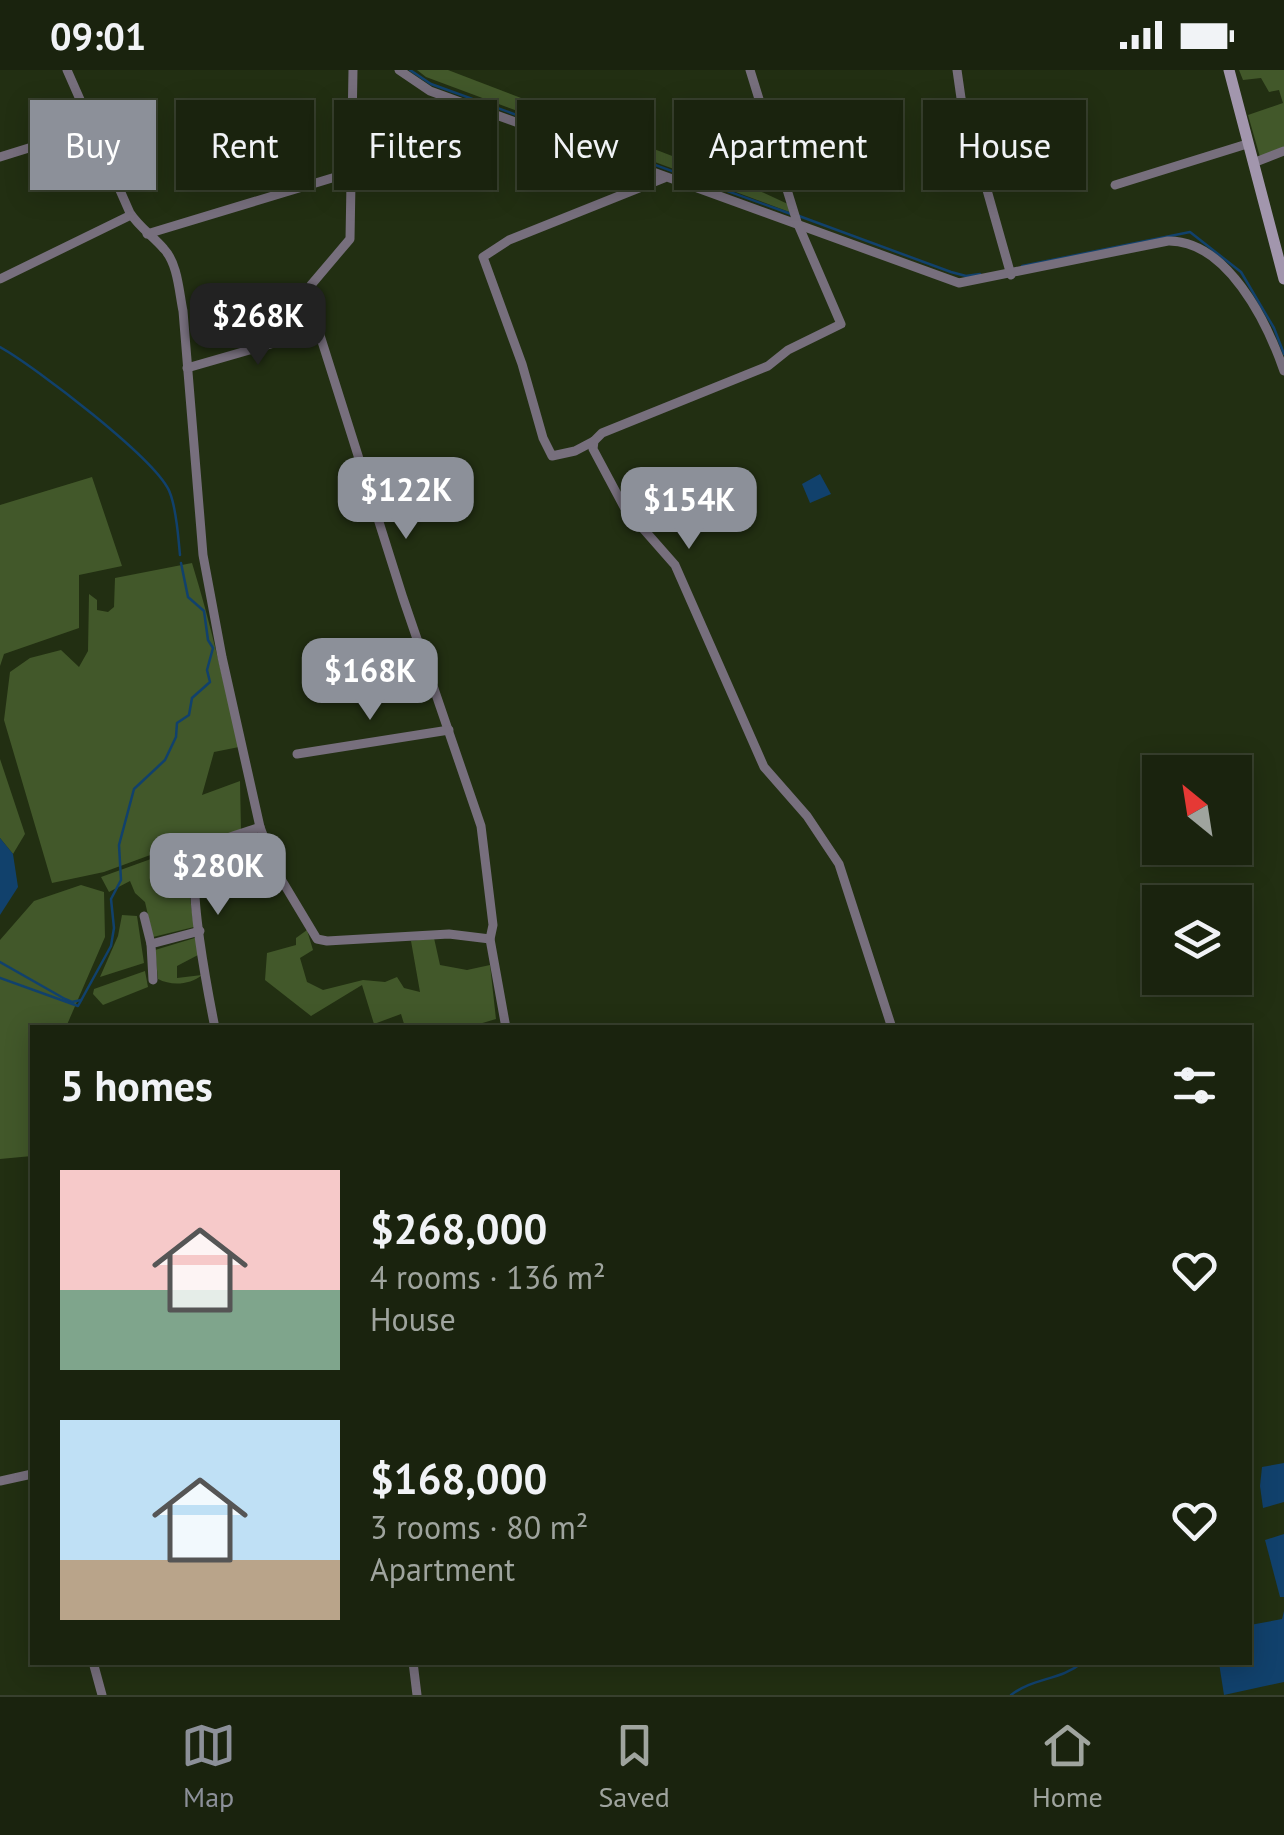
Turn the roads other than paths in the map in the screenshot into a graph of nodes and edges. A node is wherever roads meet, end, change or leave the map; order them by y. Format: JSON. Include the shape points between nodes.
{"nodes":[{"id":1,"x":67,"y":70,"type":"edge"},
{"id":2,"x":354,"y":70,"type":"edge"},
{"id":3,"x":399,"y":70,"type":"edge"},
{"id":4,"x":750,"y":70,"type":"edge"},
{"id":5,"x":957,"y":70,"type":"edge"},
{"id":6,"x":1229,"y":70,"type":"edge"},
{"id":7,"x":79,"y":100,"type":"edge"},
{"id":8,"x":353,"y":100,"type":"edge"},
{"id":9,"x":1247,"y":144,"type":"junction"},
{"id":10,"x":30,"y":148,"type":"edge"},
{"id":11,"x":1284,"y":151,"type":"edge"},
{"id":12,"x":0,"y":157,"type":"edge"},
{"id":13,"x":1253,"y":163,"type":"junction"},
{"id":14,"x":334,"y":177,"type":"edge"},
{"id":15,"x":664,"y":178,"type":"junction"},
{"id":16,"x":1114,"y":185,"type":"dead end"},
{"id":17,"x":119,"y":190,"type":"edge"},
{"id":18,"x":351,"y":190,"type":"edge"},
{"id":19,"x":131,"y":214,"type":"junction"},
{"id":20,"x":797,"y":217,"type":"junction"},
{"id":21,"x":148,"y":234,"type":"junction"},
{"id":22,"x":1011,"y":275,"type":"junction"},
{"id":23,"x":0,"y":278,"type":"edge"},
{"id":24,"x":1284,"y":279,"type":"edge"},
{"id":25,"x":318,"y":330,"type":"junction"},
{"id":26,"x":187,"y":368,"type":"junction"},
{"id":27,"x":1284,"y":370,"type":"edge"},
{"id":28,"x":594,"y":440,"type":"junction"},
{"id":29,"x":449,"y":730,"type":"junction"},
{"id":30,"x":297,"y":754,"type":"dead end"},
{"id":31,"x":260,"y":827,"type":"junction"},
{"id":32,"x":144,"y":916,"type":"dead end"},
{"id":33,"x":200,"y":931,"type":"junction"},
{"id":34,"x":490,"y":938,"type":"junction"},
{"id":35,"x":152,"y":944,"type":"junction"},
{"id":36,"x":153,"y":980,"type":"dead end"},
{"id":37,"x":215,"y":1025,"type":"edge"},
{"id":38,"x":505,"y":1025,"type":"edge"},
{"id":39,"x":891,"y":1025,"type":"edge"},
{"id":40,"x":30,"y":1474,"type":"edge"},
{"id":41,"x":0,"y":1481,"type":"edge"},
{"id":42,"x":93,"y":1665,"type":"edge"},
{"id":43,"x":413,"y":1665,"type":"edge"},
{"id":44,"x":102,"y":1695,"type":"edge"},
{"id":45,"x":417,"y":1695,"type":"edge"}],
"edges":[{"from":1,"to":7,"type":"street"},
{"from":2,"to":8,"type":"street"},
{"from":3,"to":15,"type":"street","via":[[430,91]]},
{"from":4,"to":20,"type":"street"},
{"from":5,"to":22,"type":"street"},
{"from":6,"to":9,"type":"main road"},
{"from":9,"to":13,"type":"main road"},
{"from":9,"to":16,"type":"street"},
{"from":10,"to":12,"type":"street"},
{"from":11,"to":13,"type":"street"},
{"from":13,"to":24,"type":"main road"},
{"from":14,"to":21,"type":"street"},
{"from":15,"to":20,"type":"street"},
{"from":15,"to":28,"type":"street","via":[[509,240],[483,257],[552,456]]},
{"from":17,"to":19,"type":"street"},
{"from":18,"to":25,"type":"street","via":[[350,239],[307,294]]},
{"from":19,"to":21,"type":"street"},
{"from":19,"to":23,"type":"street"},
{"from":20,"to":22,"type":"street","via":[[959,283]]},
{"from":20,"to":28,"type":"street","via":[[841,324],[768,366]]},
{"from":21,"to":26,"type":"street","via":[[165,249],[175,272]]},
{"from":22,"to":27,"type":"street","via":[[1186,240],[1248,294]]},
{"from":25,"to":26,"type":"street"},
{"from":25,"to":29,"type":"street"},
{"from":26,"to":31,"type":"street","via":[[202,555]]},
{"from":28,"to":39,"type":"street","via":[[624,508],[675,565],[764,767],[839,864]]},
{"from":29,"to":30,"type":"street"},
{"from":29,"to":34,"type":"street","via":[[481,826]]},
{"from":31,"to":33,"type":"street","via":[[199,857]]},
{"from":31,"to":34,"type":"street","via":[[278,874],[317,939]]},
{"from":32,"to":35,"type":"street"},
{"from":33,"to":35,"type":"street"},
{"from":33,"to":37,"type":"street"},
{"from":34,"to":38,"type":"street"},
{"from":35,"to":36,"type":"street"},
{"from":40,"to":41,"type":"street"},
{"from":42,"to":44,"type":"street"},
{"from":43,"to":45,"type":"street"}]}
